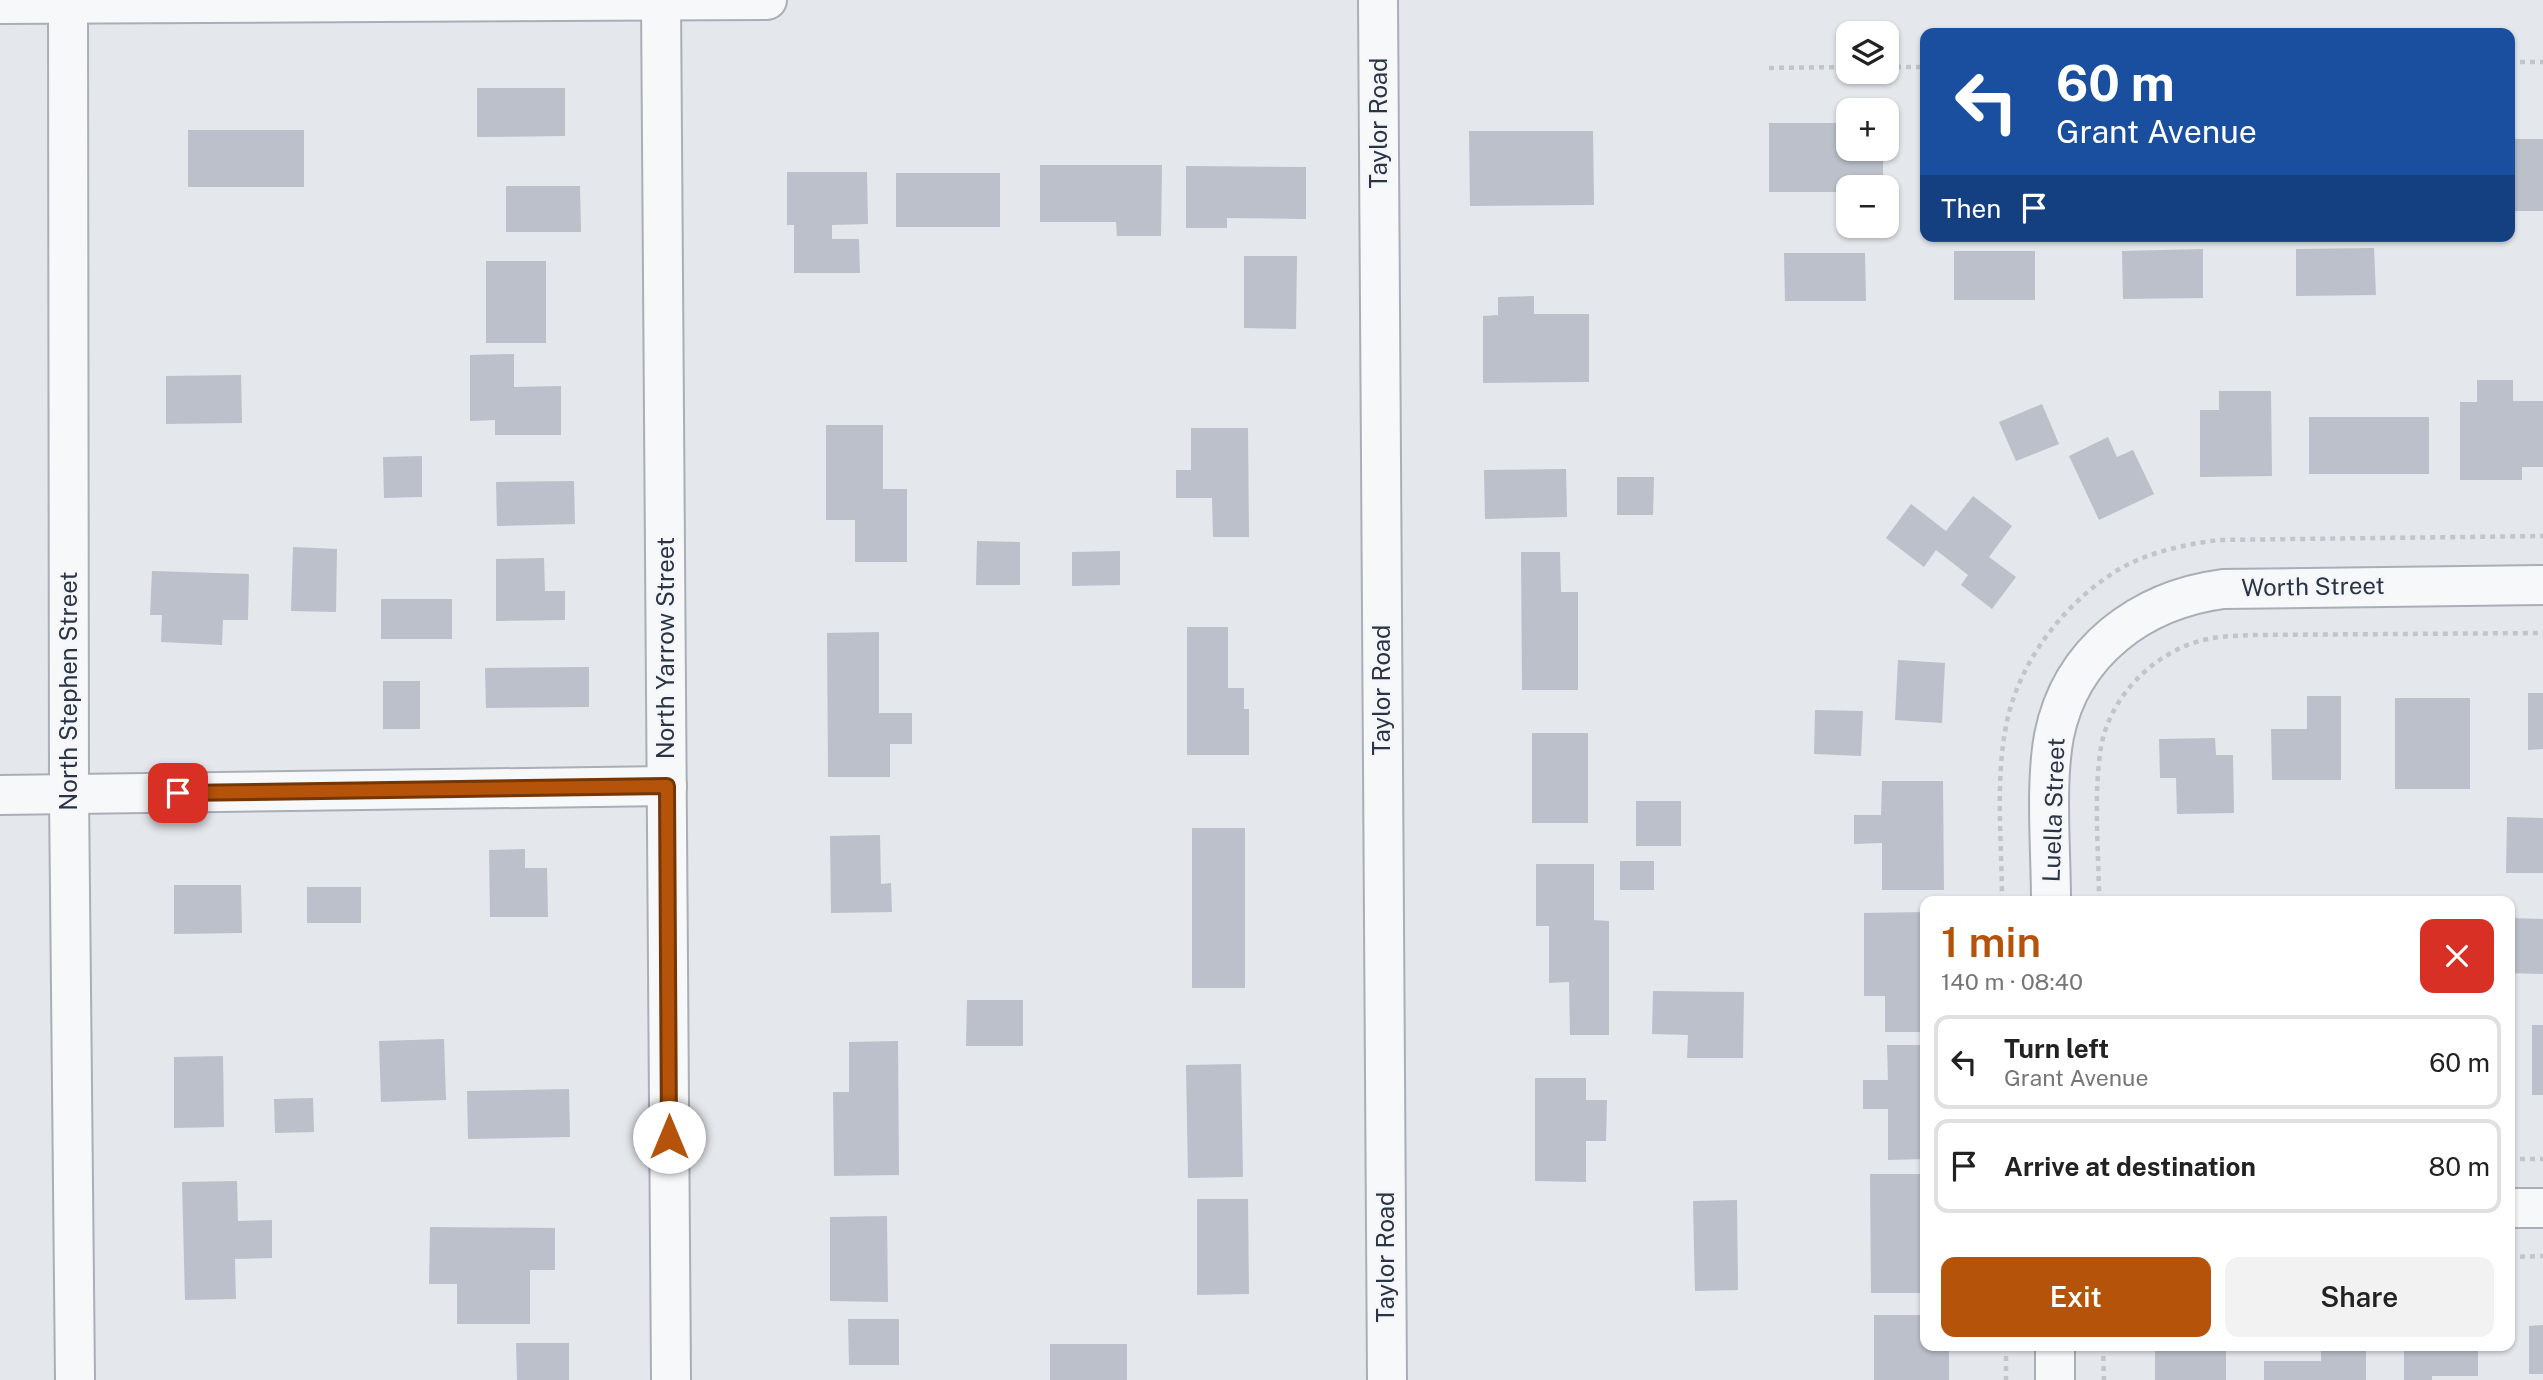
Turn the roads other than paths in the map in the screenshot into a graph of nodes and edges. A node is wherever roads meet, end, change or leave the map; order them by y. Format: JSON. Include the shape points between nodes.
{"nodes":[{"id":1,"x":767,"y":0,"type":"edge"},
{"id":2,"x":1378,"y":0,"type":"edge"},
{"id":3,"x":661,"y":1,"type":"edge"},
{"id":4,"x":59,"y":2,"type":"edge"},
{"id":5,"x":0,"y":4,"type":"edge"},
{"id":6,"x":2543,"y":585,"type":"edge"},
{"id":7,"x":2100,"y":648,"type":"joint"},
{"id":8,"x":667,"y":786,"type":"junction"},
{"id":9,"x":69,"y":794,"type":"junction"},
{"id":10,"x":0,"y":795,"type":"edge"},
{"id":11,"x":2051,"y":896,"type":"edge"},
{"id":12,"x":2515,"y":1208,"type":"edge"},
{"id":13,"x":2543,"y":1208,"type":"edge"},
{"id":14,"x":2055,"y":1351,"type":"edge"},
{"id":15,"x":75,"y":1380,"type":"edge"},
{"id":16,"x":671,"y":1380,"type":"edge"},
{"id":17,"x":1387,"y":1380,"type":"edge"},
{"id":18,"x":2055,"y":1380,"type":"edge"}],
"edges":[{"from":1,"to":3,"type":"street"},
{"from":2,"to":17,"type":"street","name":"Taylor Road"},
{"from":3,"to":4,"type":"street"},
{"from":3,"to":8,"type":"street","name":"North Yarrow Street"},
{"from":4,"to":5,"type":"street"},
{"from":4,"to":9,"type":"street","name":"North Stephen Street"},
{"from":6,"to":7,"type":"street","name":"Worth Street","via":[[2249,587],[2196,592],[2140,614]]},
{"from":7,"to":11,"type":"street","name":"Luella Street","via":[[2071,688],[2054,736]]},
{"from":8,"to":9,"type":"street"},
{"from":8,"to":16,"type":"street","name":"North Yarrow Street"},
{"from":9,"to":10,"type":"street"},
{"from":9,"to":15,"type":"street","name":"North Stephen Street"},
{"from":12,"to":13,"type":"street"},
{"from":14,"to":18,"type":"street"}]}
